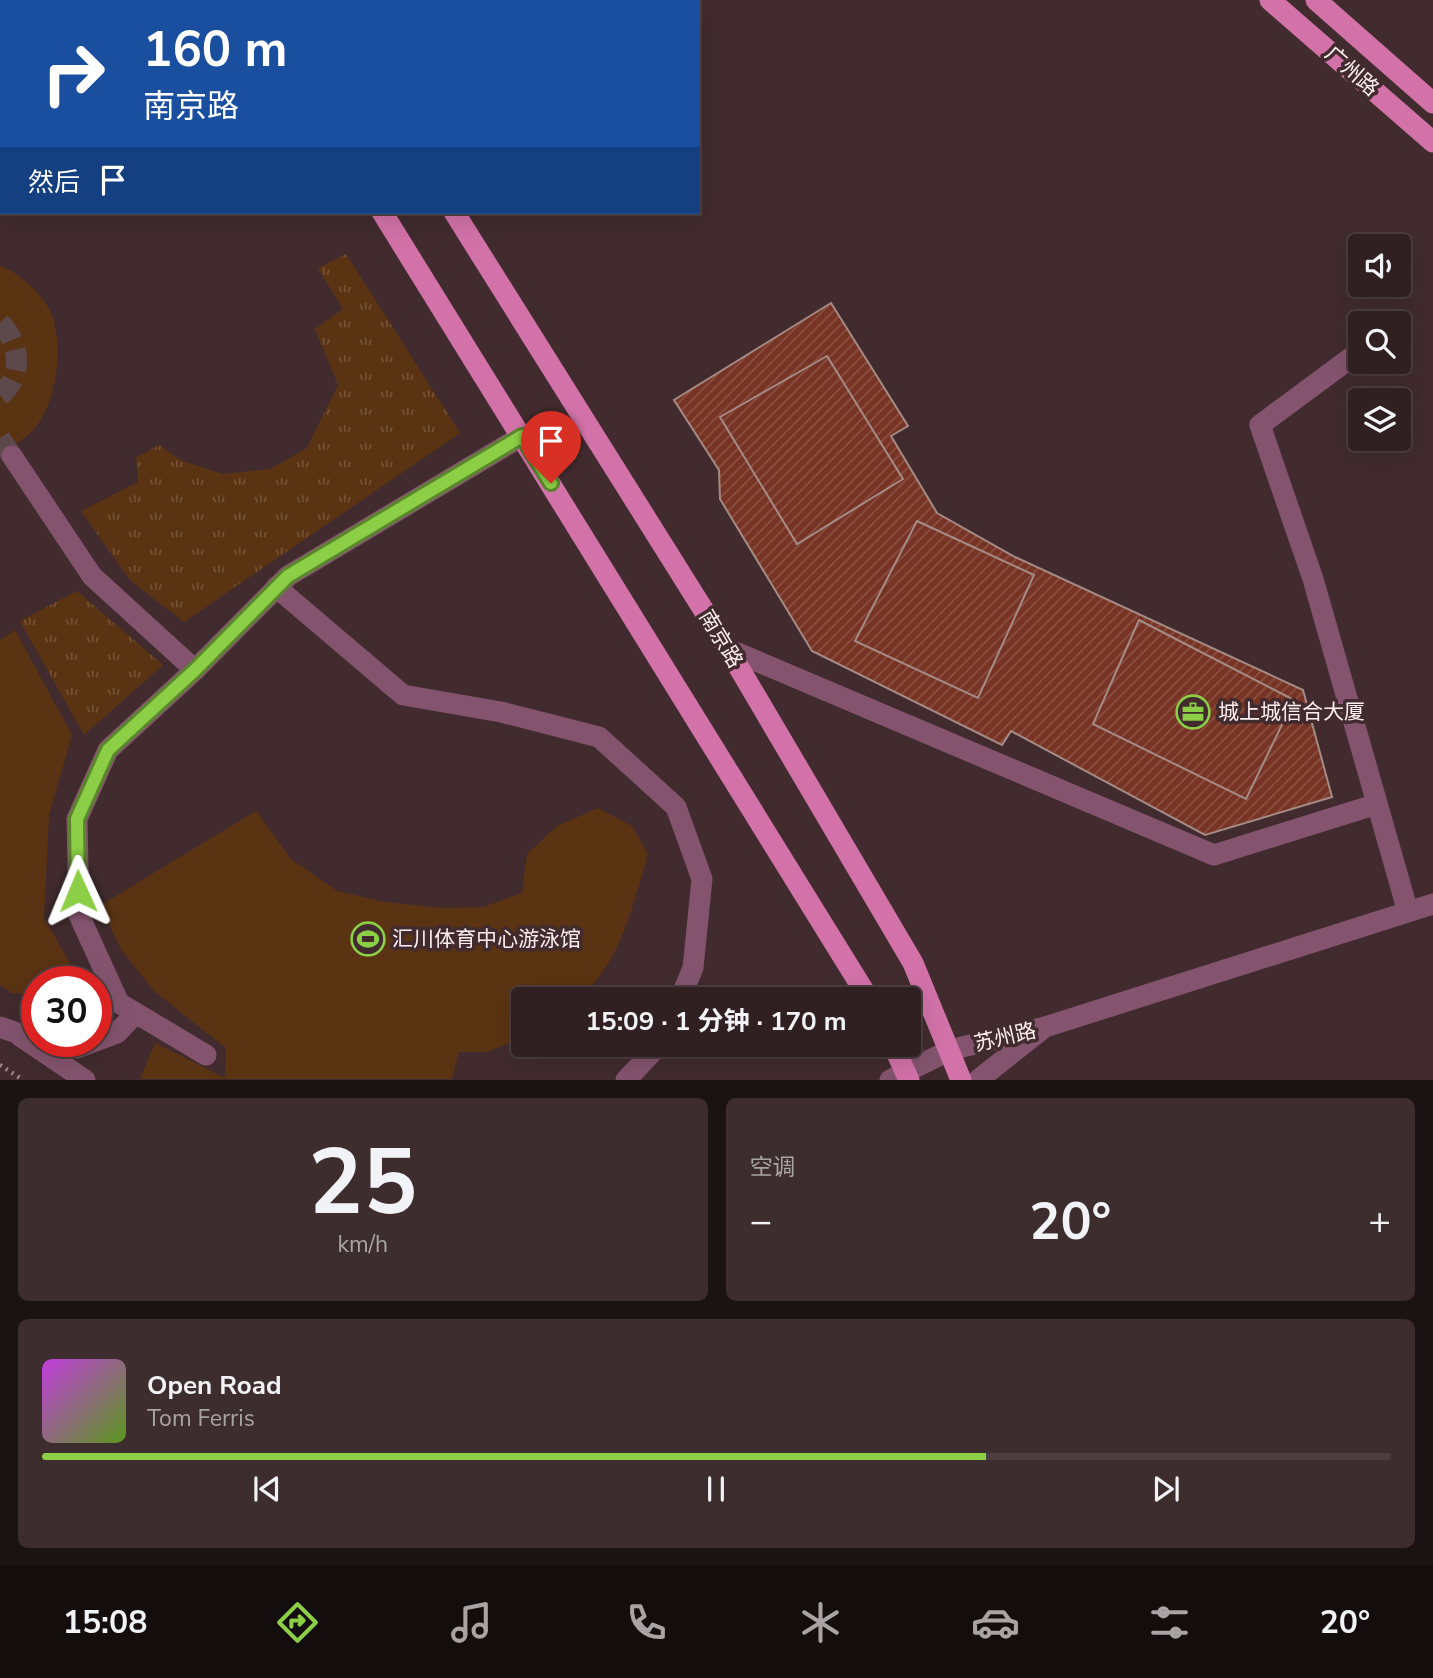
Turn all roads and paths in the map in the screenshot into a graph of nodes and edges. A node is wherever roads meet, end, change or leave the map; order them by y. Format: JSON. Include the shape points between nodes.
{"nodes":[{"id":1,"x":1270,"y":0,"type":"edge"},
{"id":2,"x":1316,"y":0,"type":"edge"},
{"id":3,"x":1433,"y":103,"type":"edge"},
{"id":4,"x":1433,"y":142,"type":"edge"},
{"id":5,"x":383,"y":214,"type":"edge"},
{"id":6,"x":455,"y":214,"type":"edge"},
{"id":7,"x":1348,"y":360,"type":"edge"},
{"id":8,"x":522,"y":436,"type":"junction"},
{"id":9,"x":12,"y":456,"type":"tunnel mouth"},
{"id":10,"x":276,"y":587,"type":"junction"},
{"id":11,"x":727,"y":649,"type":"junction"},
{"id":12,"x":195,"y":670,"type":"junction"},
{"id":13,"x":1377,"y":804,"type":"junction"},
{"id":14,"x":1433,"y":904,"type":"edge"},
{"id":15,"x":1408,"y":912,"type":"junction"},
{"id":16,"x":685,"y":987,"type":"edge"},
{"id":17,"x":862,"y":987,"type":"edge"},
{"id":18,"x":136,"y":1013,"type":"junction"},
{"id":19,"x":0,"y":1027,"type":"edge"},
{"id":20,"x":1045,"y":1027,"type":"junction"},
{"id":21,"x":21,"y":1035,"type":"edge"},
{"id":22,"x":112,"y":1035,"type":"edge"},
{"id":23,"x":950,"y":1050,"type":"junction"},
{"id":24,"x":206,"y":1055,"type":"dead end"},
{"id":25,"x":54,"y":1057,"type":"edge"},
{"id":26,"x":648,"y":1057,"type":"edge"},
{"id":27,"x":896,"y":1057,"type":"edge"},
{"id":28,"x":0,"y":1065,"type":"edge"},
{"id":29,"x":902,"y":1077,"type":"edge"},
{"id":30,"x":23,"y":1080,"type":"edge"},
{"id":31,"x":85,"y":1080,"type":"edge"},
{"id":32,"x":626,"y":1080,"type":"edge"},
{"id":33,"x":961,"y":1080,"type":"edge"},
{"id":34,"x":978,"y":1080,"type":"edge"}],
"edges":[{"from":1,"to":4,"type":"main road","name":"广州路"},
{"from":2,"to":3,"type":"main road","name":"广州路"},
{"from":5,"to":8,"type":"main road"},
{"from":6,"to":11,"type":"main road","name":"南京路"},
{"from":7,"to":13,"type":"street","via":[[1260,425],[1313,579]]},
{"from":8,"to":10,"type":"street"},
{"from":8,"to":17,"type":"main road"},
{"from":9,"to":12,"type":"street","via":[[93,576]]},
{"from":10,"to":12,"type":"street"},
{"from":10,"to":16,"type":"street","via":[[403,695],[501,712],[599,737],[676,807],[702,879],[693,968]]},
{"from":11,"to":13,"type":"street","via":[[1214,855]]},
{"from":11,"to":23,"type":"main road","name":"南京路","via":[[913,963]]},
{"from":12,"to":18,"type":"street","via":[[108,750],[77,819],[79,915],[119,1003]]},
{"from":13,"to":15,"type":"street"},
{"from":14,"to":15,"type":"street"},
{"from":15,"to":20,"type":"street"},
{"from":18,"to":22,"type":"street"},
{"from":18,"to":24,"type":"street"},
{"from":19,"to":21,"type":"street"},
{"from":20,"to":23,"type":"street","name":"苏州路"},
{"from":20,"to":34,"type":"street","name":"苏州路"},
{"from":23,"to":29,"type":"street","name":"苏州路"},
{"from":23,"to":33,"type":"main road","name":"南京路"},
{"from":25,"to":31,"type":"street"},
{"from":26,"to":32,"type":"street"},
{"from":27,"to":29,"type":"main road"},
{"from":28,"to":30,"type":"path"}]}
